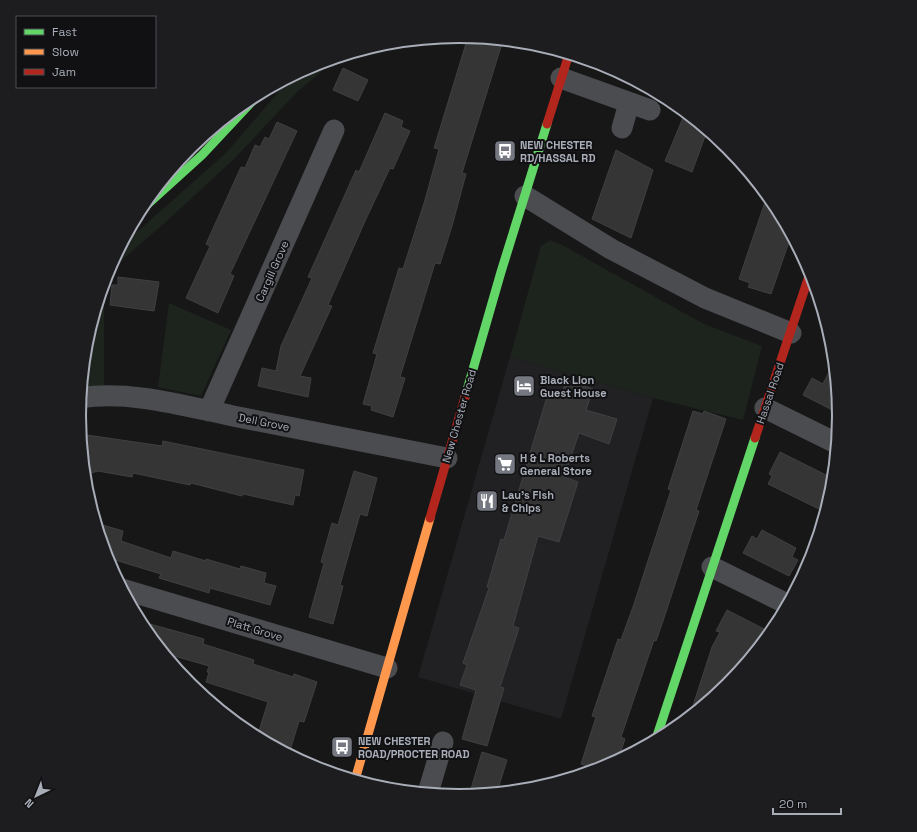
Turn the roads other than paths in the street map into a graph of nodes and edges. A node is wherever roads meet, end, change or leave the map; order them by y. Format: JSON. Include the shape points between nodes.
{"nodes":[{"id":1,"x":567,"y":60,"type":"edge"},
{"id":2,"x":561,"y":78,"type":"junction"},
{"id":3,"x":629,"y":103,"type":"junction"},
{"id":4,"x":650,"y":110,"type":"dead end"},
{"id":5,"x":242,"y":113,"type":"edge"},
{"id":6,"x":622,"y":128,"type":"dead end"},
{"id":7,"x":334,"y":130,"type":"dead end"},
{"id":8,"x":161,"y":191,"type":"edge"},
{"id":9,"x":525,"y":196,"type":"junction"},
{"id":10,"x":807,"y":283,"type":"edge"},
{"id":11,"x":792,"y":332,"type":"junction"},
{"id":12,"x":86,"y":397,"type":"edge"},
{"id":13,"x":765,"y":408,"type":"junction"},
{"id":14,"x":209,"y":411,"type":"junction"},
{"id":15,"x":831,"y":441,"type":"edge"},
{"id":16,"x":447,"y":458,"type":"junction"},
{"id":17,"x":712,"y":567,"type":"junction"},
{"id":18,"x":129,"y":591,"type":"edge"},
{"id":19,"x":783,"y":602,"type":"edge"},
{"id":20,"x":387,"y":668,"type":"junction"},
{"id":21,"x":659,"y":730,"type":"edge"},
{"id":22,"x":443,"y":742,"type":"dead end"},
{"id":23,"x":357,"y":774,"type":"edge"},
{"id":24,"x":430,"y":788,"type":"edge"}],
"edges":[{"from":1,"to":2,"type":"main road","name":"New Chester Road"},
{"from":2,"to":3,"type":"street"},
{"from":2,"to":9,"type":"main road","name":"New Chester Road"},
{"from":3,"to":4,"type":"street"},
{"from":3,"to":6,"type":"street"},
{"from":5,"to":8,"type":"main road","via":[[202,155]]},
{"from":7,"to":14,"type":"street","name":"Cargill Grove"},
{"from":9,"to":11,"type":"street","via":[[611,249],[705,298]]},
{"from":9,"to":16,"type":"main road","name":"New Chester Road"},
{"from":10,"to":11,"type":"main road","name":"Hassal Road"},
{"from":11,"to":13,"type":"main road","name":"Hassal Road"},
{"from":12,"to":14,"type":"street","name":"Dell Grove","via":[[129,397]]},
{"from":13,"to":15,"type":"street"},
{"from":13,"to":17,"type":"main road","name":"Hassal Road"},
{"from":14,"to":16,"type":"street","name":"Dell Grove"},
{"from":16,"to":20,"type":"main road","name":"New Chester Road"},
{"from":17,"to":19,"type":"street"},
{"from":17,"to":21,"type":"main road","name":"Hassal Road"},
{"from":18,"to":20,"type":"street","name":"Platt Grove"},
{"from":20,"to":23,"type":"main road","name":"New Chester Road"},
{"from":22,"to":24,"type":"street"}]}
